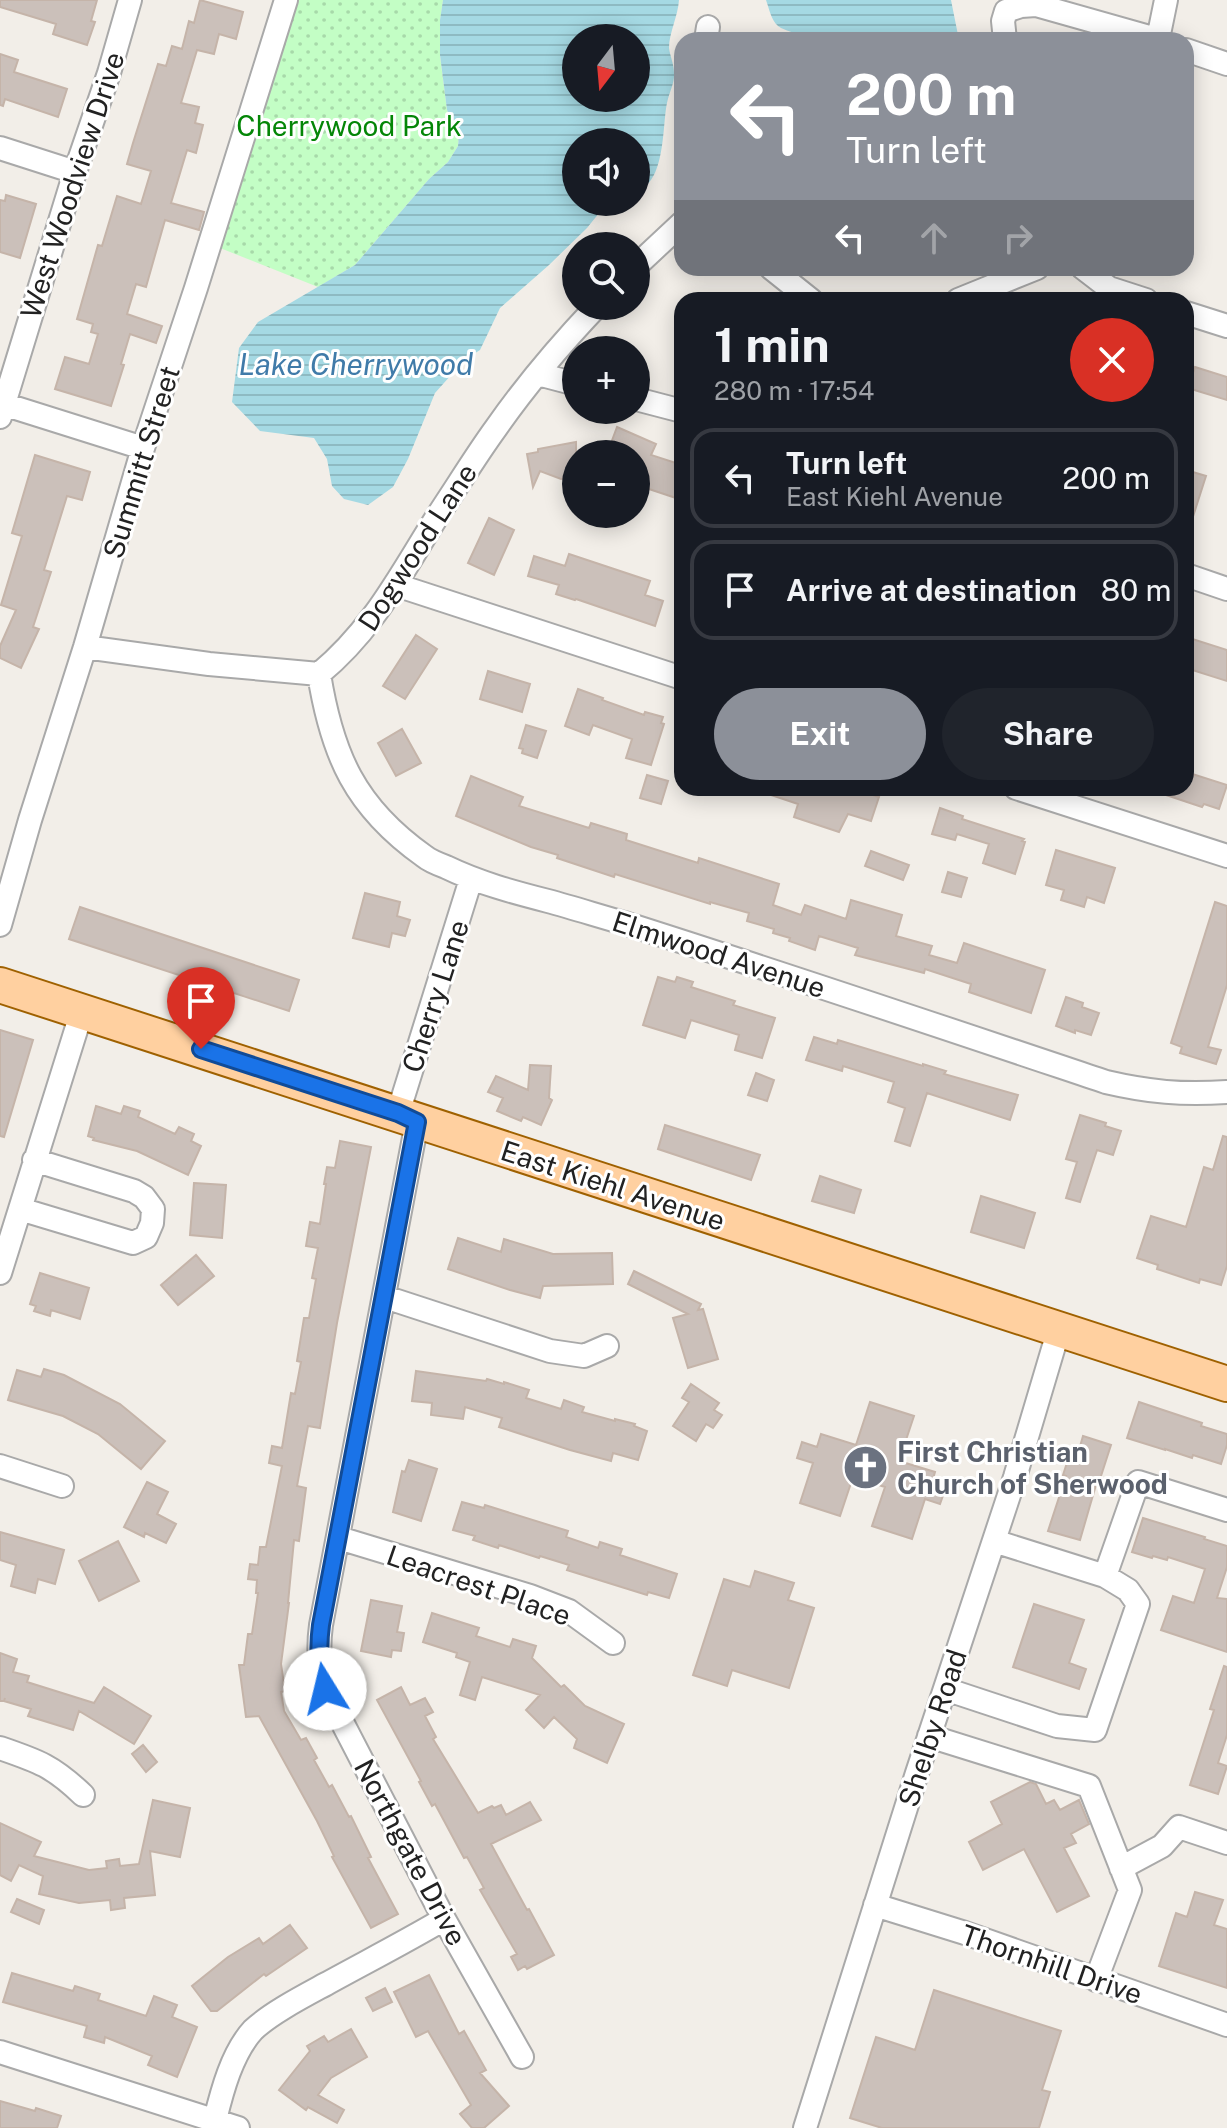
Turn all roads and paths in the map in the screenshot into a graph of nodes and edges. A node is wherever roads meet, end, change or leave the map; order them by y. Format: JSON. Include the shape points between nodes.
{"nodes":[{"id":1,"x":130,"y":0,"type":"edge"},
{"id":2,"x":286,"y":0,"type":"edge"},
{"id":3,"x":1166,"y":0,"type":"edge"},
{"id":4,"x":1002,"y":5,"type":"edge"},
{"id":5,"x":1004,"y":32,"type":"edge"},
{"id":6,"x":1131,"y":32,"type":"edge"},
{"id":7,"x":1160,"y":32,"type":"edge"},
{"id":8,"x":1194,"y":53,"type":"edge"},
{"id":9,"x":1227,"y":64,"type":"edge"},
{"id":10,"x":0,"y":148,"type":"edge"},
{"id":11,"x":75,"y":172,"type":"junction"},
{"id":12,"x":674,"y":230,"type":"edge"},
{"id":13,"x":650,"y":253,"type":"edge"},
{"id":14,"x":781,"y":276,"type":"edge"},
{"id":15,"x":1017,"y":276,"type":"edge"},
{"id":16,"x":1093,"y":276,"type":"edge"},
{"id":17,"x":801,"y":292,"type":"edge"},
{"id":18,"x":978,"y":292,"type":"edge"},
{"id":19,"x":1121,"y":292,"type":"edge"},
{"id":20,"x":1194,"y":316,"type":"edge"},
{"id":21,"x":585,"y":320,"type":"edge"},
{"id":22,"x":1227,"y":326,"type":"edge"},
{"id":23,"x":538,"y":374,"type":"junction"},
{"id":24,"x":562,"y":380,"type":"edge"},
{"id":25,"x":650,"y":403,"type":"edge"},
{"id":26,"x":1,"y":408,"type":"edge"},
{"id":27,"x":674,"y":409,"type":"edge"},
{"id":28,"x":143,"y":448,"type":"junction"},
{"id":29,"x":1194,"y":578,"type":"edge"},
{"id":30,"x":396,"y":585,"type":"junction"},
{"id":31,"x":1227,"y":589,"type":"edge"},
{"id":32,"x":85,"y":647,"type":"junction"},
{"id":33,"x":319,"y":674,"type":"junction"},
{"id":34,"x":674,"y":675,"type":"edge"},
{"id":35,"x":1041,"y":796,"type":"edge"},
{"id":36,"x":1227,"y":856,"type":"edge"},
{"id":37,"x":471,"y":879,"type":"junction"},
{"id":38,"x":0,"y":925,"type":"edge"},
{"id":39,"x":0,"y":985,"type":"edge"},
{"id":40,"x":82,"y":1011,"type":"junction"},
{"id":41,"x":1227,"y":1092,"type":"edge"},
{"id":42,"x":407,"y":1117,"type":"junction"},
{"id":43,"x":34,"y":1160,"type":"junction"},
{"id":44,"x":20,"y":1209,"type":"junction"},
{"id":45,"x":0,"y":1273,"type":"edge"},
{"id":46,"x":385,"y":1297,"type":"junction"},
{"id":47,"x":1059,"y":1329,"type":"junction"},
{"id":48,"x":607,"y":1346,"type":"dead end"},
{"id":49,"x":1227,"y":1384,"type":"edge"},
{"id":50,"x":0,"y":1466,"type":"edge"},
{"id":51,"x":62,"y":1486,"type":"dead end"},
{"id":52,"x":1227,"y":1510,"type":"edge"},
{"id":53,"x":339,"y":1538,"type":"junction"},
{"id":54,"x":994,"y":1541,"type":"junction"},
{"id":55,"x":1105,"y":1576,"type":"junction"},
{"id":56,"x":613,"y":1643,"type":"dead end"},
{"id":57,"x":945,"y":1689,"type":"junction"},
{"id":58,"x":929,"y":1736,"type":"junction"},
{"id":59,"x":0,"y":1748,"type":"edge"},
{"id":60,"x":83,"y":1795,"type":"dead end"},
{"id":61,"x":1227,"y":1843,"type":"edge"},
{"id":62,"x":1121,"y":1868,"type":"junction"},
{"id":63,"x":875,"y":1905,"type":"junction"},
{"id":64,"x":444,"y":1919,"type":"junction"},
{"id":65,"x":1096,"y":1980,"type":"junction"},
{"id":66,"x":1227,"y":2025,"type":"edge"},
{"id":67,"x":0,"y":2052,"type":"edge"},
{"id":68,"x":522,"y":2057,"type":"dead end"},
{"id":69,"x":215,"y":2120,"type":"junction"},
{"id":70,"x":238,"y":2128,"type":"edge"},
{"id":71,"x":805,"y":2128,"type":"edge"}],
"edges":[{"from":1,"to":11,"type":"street","name":"West Woodview Drive"},
{"from":2,"to":28,"type":"street","name":"Summitt Street"},
{"from":3,"to":7,"type":"street"},
{"from":4,"to":5,"type":"street"},
{"from":4,"to":6,"type":"street","via":[[1036,5]]},
{"from":8,"to":9,"type":"street"},
{"from":10,"to":11,"type":"street"},
{"from":11,"to":26,"type":"street","name":"West Woodview Drive"},
{"from":12,"to":13,"type":"street"},
{"from":14,"to":17,"type":"street"},
{"from":15,"to":18,"type":"street"},
{"from":16,"to":19,"type":"street"},
{"from":20,"to":22,"type":"street"},
{"from":21,"to":23,"type":"street","name":"Dogwood Lane"},
{"from":23,"to":24,"type":"street"},
{"from":23,"to":30,"type":"street","name":"Dogwood Lane","via":[[496,427]]},
{"from":25,"to":27,"type":"street"},
{"from":26,"to":28,"type":"street"},
{"from":28,"to":32,"type":"street","name":"Summitt Street"},
{"from":29,"to":31,"type":"street"},
{"from":30,"to":33,"type":"street","name":"Dogwood Lane","via":[[362,633]]},
{"from":30,"to":34,"type":"street"},
{"from":32,"to":33,"type":"street"},
{"from":32,"to":38,"type":"street","name":"Summitt Street"},
{"from":33,"to":37,"type":"street","name":"Elmwood Avenue","via":[[332,736],[359,794],[426,857]]},
{"from":35,"to":36,"type":"street"},
{"from":37,"to":41,"type":"street","name":"Elmwood Avenue","via":[[805,980],[1106,1082],[1174,1094]]},
{"from":37,"to":42,"type":"street","name":"Cherry Lane"},
{"from":39,"to":40,"type":"main road","name":"East Kiehl Avenue"},
{"from":40,"to":42,"type":"main road","name":"East Kiehl Avenue"},
{"from":40,"to":43,"type":"street"},
{"from":42,"to":46,"type":"street","name":"Northgate Drive"},
{"from":42,"to":47,"type":"main road","name":"East Kiehl Avenue"},
{"from":43,"to":44,"type":"street"},
{"from":43,"to":44,"type":"street","via":[[134,1191],[153,1209],[152,1223],[146,1237],[133,1243]]},
{"from":44,"to":45,"type":"street"},
{"from":46,"to":48,"type":"street","via":[[550,1351],[584,1356]]},
{"from":46,"to":53,"type":"street","name":"Northgate Drive"},
{"from":47,"to":49,"type":"main road","name":"East Kiehl Avenue"},
{"from":47,"to":54,"type":"street","name":"Shelby Road"},
{"from":50,"to":51,"type":"street"},
{"from":52,"to":55,"type":"street","via":[[1138,1482]]},
{"from":53,"to":56,"type":"street","name":"Leacrest Place","via":[[530,1596],[569,1611]]},
{"from":53,"to":64,"type":"street","name":"Northgate Drive","via":[[319,1644],[325,1689]]},
{"from":54,"to":55,"type":"street"},
{"from":54,"to":57,"type":"street","name":"Shelby Road"},
{"from":55,"to":57,"type":"street","via":[[1128,1590],[1138,1604],[1095,1730],[1057,1726]]},
{"from":57,"to":58,"type":"street","name":"Shelby Road"},
{"from":58,"to":62,"type":"street","via":[[1089,1786]]},
{"from":58,"to":63,"type":"street","name":"Shelby Road"},
{"from":59,"to":60,"type":"street","via":[[61,1774]]},
{"from":61,"to":62,"type":"street","via":[[1179,1827],[1162,1846]]},
{"from":62,"to":65,"type":"street","via":[[1130,1890]]},
{"from":63,"to":65,"type":"street","name":"Thornhill Drive"},
{"from":63,"to":71,"type":"street","name":"Shelby Road"},
{"from":64,"to":68,"type":"street","name":"Northgate Drive"},
{"from":64,"to":69,"type":"street","via":[[254,2029],[233,2063]]},
{"from":65,"to":66,"type":"street","name":"Thornhill Drive"},
{"from":67,"to":69,"type":"street"},
{"from":69,"to":70,"type":"street"}]}
